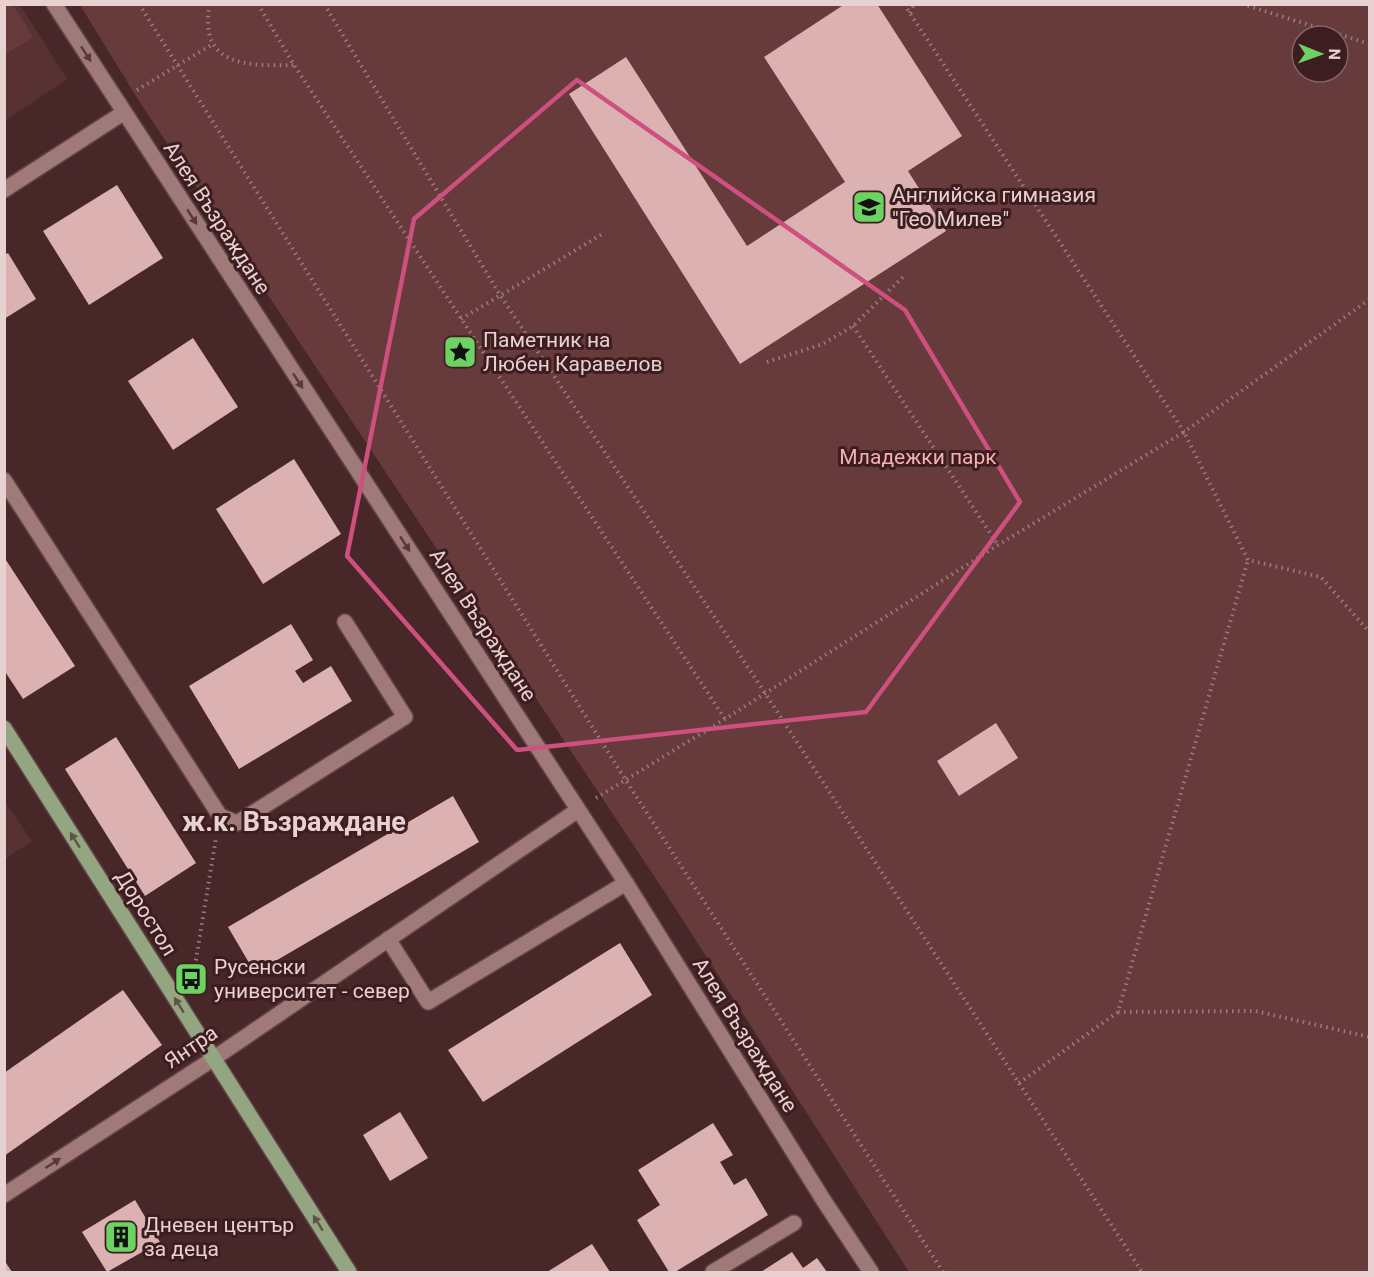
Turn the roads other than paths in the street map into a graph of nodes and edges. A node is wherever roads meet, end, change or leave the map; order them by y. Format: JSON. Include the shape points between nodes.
{"nodes":[{"id":1,"x":54,"y":4,"type":"edge"},
{"id":2,"x":120,"y":108,"type":"junction"},
{"id":3,"x":4,"y":190,"type":"edge"},
{"id":4,"x":4,"y":480,"type":"edge"},
{"id":5,"x":345,"y":622,"type":"dead end"},
{"id":6,"x":4,"y":728,"type":"edge"},
{"id":7,"x":578,"y":810,"type":"junction"},
{"id":8,"x":626,"y":883,"type":"junction"},
{"id":9,"x":388,"y":939,"type":"junction"},
{"id":10,"x":213,"y":1059,"type":"junction"},
{"id":11,"x":4,"y":1195,"type":"edge"},
{"id":12,"x":794,"y":1223,"type":"dead end"},
{"id":13,"x":349,"y":1272,"type":"edge"},
{"id":14,"x":715,"y":1272,"type":"edge"},
{"id":15,"x":871,"y":1272,"type":"edge"}],
"edges":[{"from":1,"to":2,"type":"street","name":"Алея Възраждане","one_way":true},
{"from":2,"to":3,"type":"street"},
{"from":2,"to":7,"type":"street","name":"Алея Възраждане","one_way":true},
{"from":4,"to":5,"type":"street","via":[[220,816],[237,823],[405,717]]},
{"from":10,"to":6,"type":"main road","name":"Доростол","one_way":true},
{"from":7,"to":8,"type":"street","name":"Алея Възраждане"},
{"from":7,"to":9,"type":"street","name":"Янтра"},
{"from":8,"to":9,"type":"street","via":[[428,1002]]},
{"from":8,"to":15,"type":"street","name":"Алея Възраждане"},
{"from":9,"to":10,"type":"street","name":"Янтра"},
{"from":11,"to":10,"type":"street","name":"Янтра","one_way":true},
{"from":13,"to":10,"type":"main road","name":"Доростол","one_way":true},
{"from":12,"to":14,"type":"street"}]}
